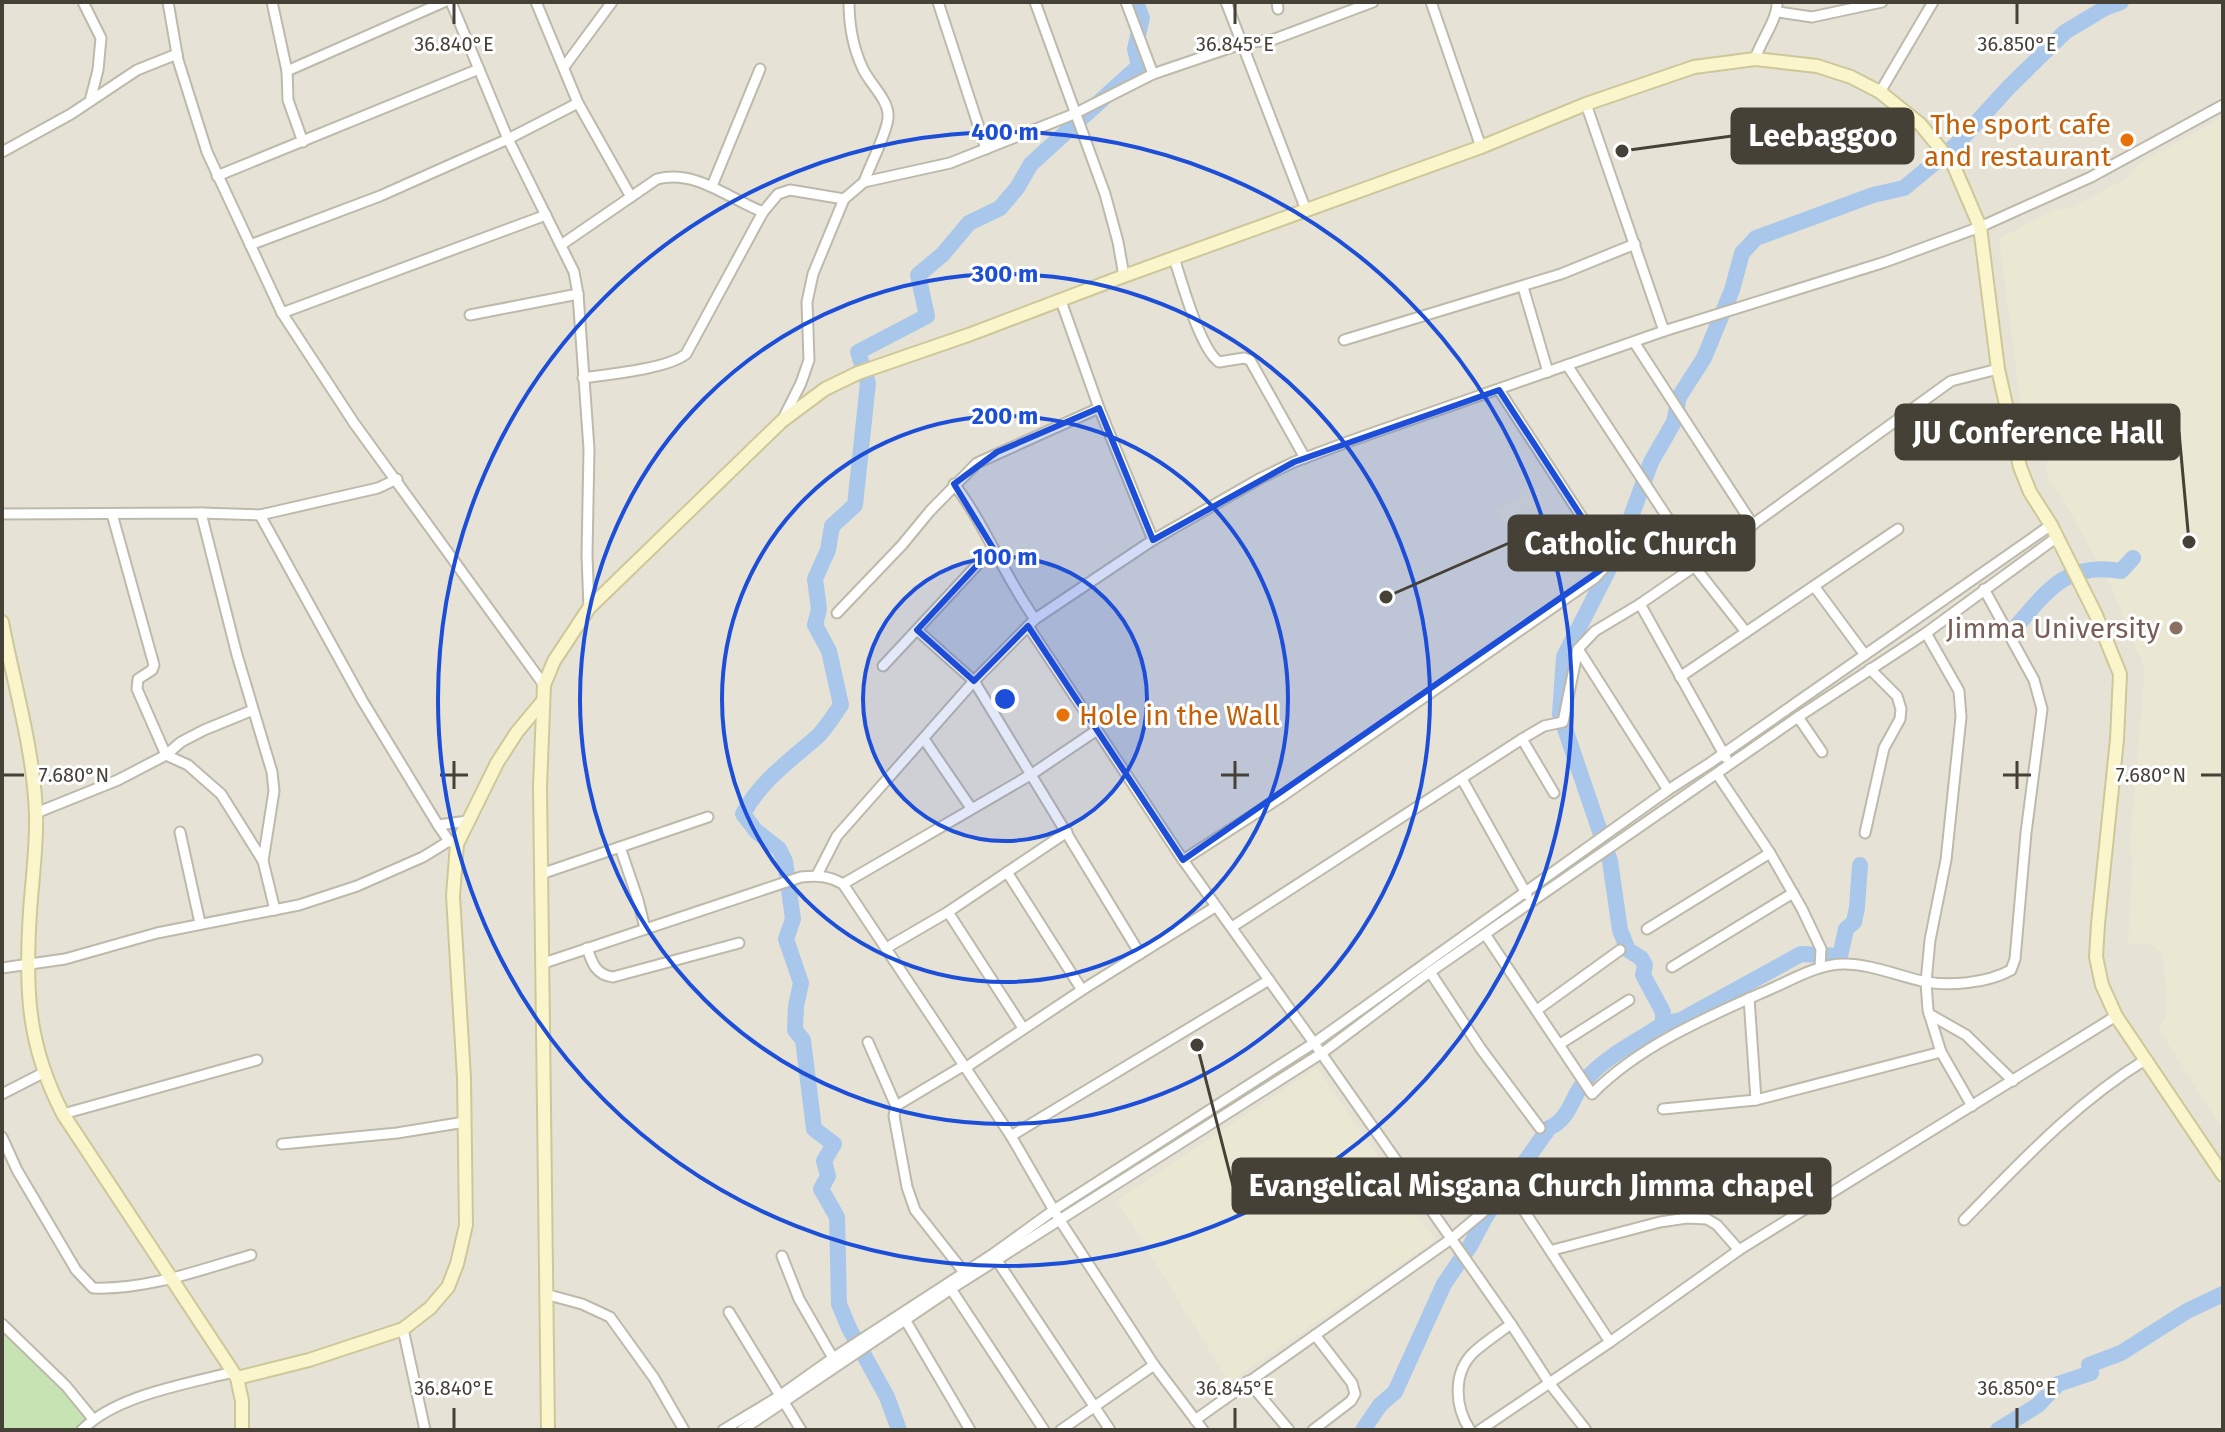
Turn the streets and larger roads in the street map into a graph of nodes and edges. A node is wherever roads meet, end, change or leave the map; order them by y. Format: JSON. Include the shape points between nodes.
{"nodes":[{"id":1,"x":83,"y":2,"type":"edge"},
{"id":2,"x":168,"y":2,"type":"edge"},
{"id":3,"x":272,"y":2,"type":"edge"},
{"id":4,"x":444,"y":2,"type":"edge"},
{"id":5,"x":451,"y":2,"type":"edge"},
{"id":6,"x":536,"y":2,"type":"edge"},
{"id":7,"x":612,"y":2,"type":"edge"},
{"id":8,"x":849,"y":2,"type":"edge"},
{"id":9,"x":938,"y":2,"type":"edge"},
{"id":10,"x":1035,"y":2,"type":"edge"},
{"id":11,"x":1126,"y":2,"type":"edge"},
{"id":12,"x":1226,"y":2,"type":"edge"},
{"id":13,"x":1373,"y":2,"type":"edge"},
{"id":14,"x":1431,"y":2,"type":"edge"},
{"id":15,"x":1882,"y":2,"type":"edge"},
{"id":16,"x":1933,"y":2,"type":"edge"},
{"id":17,"x":1777,"y":7,"type":"edge"},
{"id":18,"x":1244,"y":43,"type":"junction"},
{"id":19,"x":177,"y":54,"type":"junction"},
{"id":20,"x":1755,"y":59,"type":"junction"},
{"id":21,"x":564,"y":67,"type":"junction"},
{"id":22,"x":479,"y":69,"type":"junction"},
{"id":23,"x":760,"y":69,"type":"dead end"},
{"id":24,"x":287,"y":71,"type":"junction"},
{"id":25,"x":1153,"y":74,"type":"junction"},
{"id":26,"x":1880,"y":92,"type":"junction"},
{"id":27,"x":89,"y":102,"type":"junction"},
{"id":28,"x":578,"y":103,"type":"junction"},
{"id":29,"x":1586,"y":104,"type":"junction"},
{"id":30,"x":2223,"y":105,"type":"edge"},
{"id":31,"x":1074,"y":114,"type":"junction"},
{"id":32,"x":508,"y":139,"type":"junction"},
{"id":33,"x":303,"y":142,"type":"junction"},
{"id":34,"x":1481,"y":147,"type":"junction"},
{"id":35,"x":986,"y":149,"type":"junction"},
{"id":36,"x":2,"y":152,"type":"edge"},
{"id":37,"x":217,"y":176,"type":"junction"},
{"id":38,"x":864,"y":182,"type":"junction"},
{"id":39,"x":712,"y":186,"type":"junction"},
{"id":40,"x":631,"y":197,"type":"junction"},
{"id":41,"x":844,"y":199,"type":"junction"},
{"id":42,"x":1306,"y":210,"type":"junction"},
{"id":43,"x":763,"y":212,"type":"junction"},
{"id":44,"x":546,"y":215,"type":"junction"},
{"id":45,"x":1980,"y":227,"type":"junction"},
{"id":46,"x":1635,"y":244,"type":"junction"},
{"id":47,"x":250,"y":245,"type":"junction"},
{"id":48,"x":561,"y":245,"type":"junction"},
{"id":49,"x":1174,"y":258,"type":"junction"},
{"id":50,"x":1124,"y":276,"type":"junction"},
{"id":51,"x":1523,"y":287,"type":"junction"},
{"id":52,"x":578,"y":294,"type":"junction"},
{"id":53,"x":1061,"y":301,"type":"junction"},
{"id":54,"x":282,"y":313,"type":"junction"},
{"id":55,"x":470,"y":315,"type":"dead end"},
{"id":56,"x":1664,"y":331,"type":"junction"},
{"id":57,"x":1344,"y":340,"type":"dead end"},
{"id":58,"x":1634,"y":342,"type":"junction"},
{"id":59,"x":1567,"y":365,"type":"junction"},
{"id":60,"x":1998,"y":369,"type":"junction"},
{"id":61,"x":1548,"y":372,"type":"junction"},
{"id":62,"x":583,"y":378,"type":"junction"},
{"id":63,"x":1499,"y":390,"type":"junction"},
{"id":64,"x":1099,"y":408,"type":"junction"},
{"id":65,"x":782,"y":421,"type":"junction"},
{"id":66,"x":1305,"y":458,"type":"junction"},
{"id":67,"x":397,"y":479,"type":"junction"},
{"id":68,"x":954,"y":484,"type":"junction"},
{"id":69,"x":201,"y":513,"type":"junction"},
{"id":70,"x":2,"y":514,"type":"edge"},
{"id":71,"x":112,"y":514,"type":"junction"},
{"id":72,"x":260,"y":515,"type":"junction"},
{"id":73,"x":1753,"y":525,"type":"junction"},
{"id":74,"x":2051,"y":525,"type":"junction"},
{"id":75,"x":1898,"y":529,"type":"dead end"},
{"id":76,"x":1153,"y":540,"type":"junction"},
{"id":77,"x":2058,"y":540,"type":"junction"},
{"id":78,"x":993,"y":548,"type":"junction"},
{"id":79,"x":1696,"y":565,"type":"junction"},
{"id":80,"x":1814,"y":586,"type":"junction"},
{"id":81,"x":1984,"y":589,"type":"junction"},
{"id":82,"x":1640,"y":604,"type":"junction"},
{"id":83,"x":589,"y":608,"type":"junction"},
{"id":84,"x":837,"y":613,"type":"dead end"},
{"id":85,"x":2,"y":622,"type":"edge"},
{"id":86,"x":1032,"y":622,"type":"junction"},
{"id":87,"x":917,"y":630,"type":"junction"},
{"id":88,"x":1746,"y":632,"type":"junction"},
{"id":89,"x":1926,"y":633,"type":"junction"},
{"id":90,"x":1578,"y":649,"type":"junction"},
{"id":91,"x":1865,"y":655,"type":"junction"},
{"id":92,"x":883,"y":666,"type":"dead end"},
{"id":93,"x":1870,"y":669,"type":"junction"},
{"id":94,"x":1680,"y":677,"type":"junction"},
{"id":95,"x":974,"y":681,"type":"junction"},
{"id":96,"x":544,"y":685,"type":"junction"},
{"id":97,"x":542,"y":702,"type":"junction"},
{"id":98,"x":253,"y":710,"type":"junction"},
{"id":99,"x":1798,"y":717,"type":"junction"},
{"id":100,"x":1097,"y":730,"type":"junction"},
{"id":101,"x":924,"y":739,"type":"junction"},
{"id":102,"x":1522,"y":739,"type":"junction"},
{"id":103,"x":1822,"y":752,"type":"dead end"},
{"id":104,"x":1723,"y":754,"type":"junction"},
{"id":105,"x":166,"y":755,"type":"junction"},
{"id":106,"x":1731,"y":764,"type":"junction"},
{"id":107,"x":1032,"y":774,"type":"junction"},
{"id":108,"x":1717,"y":774,"type":"junction"},
{"id":109,"x":1462,"y":779,"type":"junction"},
{"id":110,"x":1668,"y":790,"type":"junction"},
{"id":111,"x":1554,"y":793,"type":"dead end"},
{"id":112,"x":971,"y":808,"type":"junction"},
{"id":113,"x":36,"y":813,"type":"junction"},
{"id":114,"x":708,"y":817,"type":"dead end"},
{"id":115,"x":468,"y":821,"type":"junction"},
{"id":116,"x":438,"y":825,"type":"junction"},
{"id":117,"x":180,"y":832,"type":"dead end"},
{"id":118,"x":1067,"y":832,"type":"junction"},
{"id":119,"x":1865,"y":833,"type":"dead end"},
{"id":120,"x":453,"y":842,"type":"junction"},
{"id":121,"x":620,"y":847,"type":"junction"},
{"id":122,"x":1770,"y":853,"type":"junction"},
{"id":123,"x":1183,"y":860,"type":"junction"},
{"id":124,"x":263,"y":861,"type":"junction"},
{"id":125,"x":1007,"y":872,"type":"junction"},
{"id":126,"x":541,"y":874,"type":"junction"},
{"id":127,"x":817,"y":875,"type":"junction"},
{"id":128,"x":843,"y":884,"type":"junction"},
{"id":129,"x":1525,"y":892,"type":"junction"},
{"id":130,"x":1793,"y":893,"type":"junction"},
{"id":131,"x":1532,"y":902,"type":"junction"},
{"id":132,"x":1215,"y":907,"type":"junction"},
{"id":133,"x":275,"y":910,"type":"junction"},
{"id":134,"x":948,"y":912,"type":"junction"},
{"id":135,"x":200,"y":923,"type":"junction"},
{"id":136,"x":1232,"y":927,"type":"junction"},
{"id":137,"x":645,"y":928,"type":"junction"},
{"id":138,"x":1647,"y":929,"type":"dead end"},
{"id":139,"x":1485,"y":934,"type":"junction"},
{"id":140,"x":739,"y":943,"type":"dead end"},
{"id":141,"x":888,"y":947,"type":"junction"},
{"id":142,"x":587,"y":948,"type":"junction"},
{"id":143,"x":1620,"y":950,"type":"dead end"},
{"id":144,"x":1140,"y":954,"type":"junction"},
{"id":145,"x":541,"y":964,"type":"junction"},
{"id":146,"x":27,"y":965,"type":"junction"},
{"id":147,"x":1672,"y":967,"type":"dead end"},
{"id":148,"x":1820,"y":967,"type":"junction"},
{"id":149,"x":2,"y":968,"type":"edge"},
{"id":150,"x":1430,"y":972,"type":"junction"},
{"id":151,"x":1269,"y":980,"type":"junction"},
{"id":152,"x":1926,"y":982,"type":"junction"},
{"id":153,"x":1082,"y":990,"type":"junction"},
{"id":154,"x":1749,"y":998,"type":"junction"},
{"id":155,"x":1629,"y":1000,"type":"dead end"},
{"id":156,"x":1537,"y":1010,"type":"junction"},
{"id":157,"x":1929,"y":1014,"type":"junction"},
{"id":158,"x":2116,"y":1016,"type":"junction"},
{"id":159,"x":1023,"y":1028,"type":"junction"},
{"id":160,"x":868,"y":1042,"type":"dead end"},
{"id":161,"x":1314,"y":1043,"type":"junction"},
{"id":162,"x":1560,"y":1044,"type":"junction"},
{"id":163,"x":1941,"y":1052,"type":"junction"},
{"id":164,"x":1322,"y":1053,"type":"junction"},
{"id":165,"x":257,"y":1060,"type":"dead end"},
{"id":166,"x":2145,"y":1060,"type":"junction"},
{"id":167,"x":964,"y":1067,"type":"junction"},
{"id":168,"x":43,"y":1073,"type":"junction"},
{"id":169,"x":2013,"y":1081,"type":"junction"},
{"id":170,"x":2,"y":1094,"type":"edge"},
{"id":171,"x":1756,"y":1100,"type":"junction"},
{"id":172,"x":896,"y":1106,"type":"junction"},
{"id":173,"x":1972,"y":1106,"type":"junction"},
{"id":174,"x":1663,"y":1109,"type":"dead end"},
{"id":175,"x":63,"y":1114,"type":"junction"},
{"id":176,"x":465,"y":1122,"type":"junction"},
{"id":177,"x":1540,"y":1128,"type":"dead end"},
{"id":178,"x":1011,"y":1136,"type":"junction"},
{"id":179,"x":2,"y":1137,"type":"edge"},
{"id":180,"x":282,"y":1144,"type":"dead end"},
{"id":181,"x":2223,"y":1175,"type":"edge"},
{"id":182,"x":1056,"y":1215,"type":"junction"},
{"id":183,"x":1964,"y":1220,"type":"dead end"},
{"id":184,"x":1451,"y":1239,"type":"junction"},
{"id":185,"x":1553,"y":1250,"type":"junction"},
{"id":186,"x":1739,"y":1250,"type":"junction"},
{"id":187,"x":251,"y":1255,"type":"dead end"},
{"id":188,"x":782,"y":1256,"type":"dead end"},
{"id":189,"x":995,"y":1257,"type":"junction"},
{"id":190,"x":966,"y":1276,"type":"junction"},
{"id":191,"x":173,"y":1278,"type":"junction"},
{"id":192,"x":948,"y":1286,"type":"junction"},
{"id":193,"x":545,"y":1294,"type":"junction"},
{"id":194,"x":729,"y":1312,"type":"dead end"},
{"id":195,"x":903,"y":1316,"type":"junction"},
{"id":196,"x":2,"y":1324,"type":"edge"},
{"id":197,"x":1511,"y":1324,"type":"junction"},
{"id":198,"x":403,"y":1329,"type":"junction"},
{"id":199,"x":1315,"y":1335,"type":"junction"},
{"id":200,"x":1610,"y":1342,"type":"junction"},
{"id":201,"x":833,"y":1358,"type":"junction"},
{"id":202,"x":1154,"y":1365,"type":"junction"},
{"id":203,"x":235,"y":1375,"type":"junction"},
{"id":204,"x":1248,"y":1381,"type":"junction"},
{"id":205,"x":1550,"y":1384,"type":"junction"},
{"id":206,"x":781,"y":1400,"type":"junction"},
{"id":207,"x":1094,"y":1407,"type":"junction"},
{"id":208,"x":93,"y":1419,"type":"junction"},
{"id":209,"x":1195,"y":1420,"type":"junction"},
{"id":210,"x":82,"y":1430,"type":"edge"},
{"id":211,"x":242,"y":1430,"type":"edge"},
{"id":212,"x":425,"y":1430,"type":"edge"},
{"id":213,"x":548,"y":1430,"type":"edge"},
{"id":214,"x":684,"y":1430,"type":"edge"},
{"id":215,"x":723,"y":1430,"type":"edge"},
{"id":216,"x":742,"y":1430,"type":"edge"},
{"id":217,"x":801,"y":1430,"type":"edge"},
{"id":218,"x":970,"y":1430,"type":"edge"},
{"id":219,"x":1044,"y":1430,"type":"edge"},
{"id":220,"x":1061,"y":1430,"type":"edge"},
{"id":221,"x":1110,"y":1430,"type":"edge"},
{"id":222,"x":1203,"y":1430,"type":"edge"},
{"id":223,"x":1289,"y":1430,"type":"edge"},
{"id":224,"x":1313,"y":1430,"type":"edge"},
{"id":225,"x":1470,"y":1430,"type":"edge"},
{"id":226,"x":1480,"y":1430,"type":"edge"},
{"id":227,"x":1586,"y":1430,"type":"edge"}],
"edges":[{"from":1,"to":27,"type":"street","via":[[102,50]]},
{"from":2,"to":19,"type":"street"},
{"from":3,"to":24,"type":"street"},
{"from":4,"to":24,"type":"street"},
{"from":5,"to":22,"type":"street"},
{"from":6,"to":21,"type":"street"},
{"from":7,"to":21,"type":"street"},
{"from":8,"to":38,"type":"street","via":[[856,52],[888,107],[889,120]]},
{"from":9,"to":35,"type":"street"},
{"from":10,"to":31,"type":"street"},
{"from":11,"to":25,"type":"street"},
{"from":12,"to":18,"type":"street"},
{"from":13,"to":18,"type":"street","via":[[1272,40]]},
{"from":14,"to":34,"type":"street"},
{"from":15,"to":17,"type":"street","via":[[1812,17]]},
{"from":16,"to":26,"type":"street"},
{"from":17,"to":20,"type":"street"},
{"from":18,"to":25,"type":"street"},
{"from":18,"to":42,"type":"street"},
{"from":19,"to":27,"type":"street","via":[[137,70]]},
{"from":19,"to":37,"type":"street"},
{"from":20,"to":26,"type":"street","via":[[1817,66]]},
{"from":20,"to":29,"type":"street","via":[[1694,67]]},
{"from":21,"to":28,"type":"street"},
{"from":22,"to":32,"type":"street"},
{"from":22,"to":33,"type":"street"},
{"from":23,"to":39,"type":"street"},
{"from":24,"to":33,"type":"street","via":[[288,100]]},
{"from":25,"to":31,"type":"street"},
{"from":26,"to":45,"type":"street","via":[[1923,127],[1953,164]]},
{"from":27,"to":36,"type":"street"},
{"from":28,"to":32,"type":"street"},
{"from":28,"to":40,"type":"street"},
{"from":29,"to":34,"type":"street"},
{"from":29,"to":46,"type":"street"},
{"from":30,"to":45,"type":"street","via":[[2091,177]]},
{"from":31,"to":35,"type":"street"},
{"from":31,"to":50,"type":"street","via":[[1105,194]]},
{"from":32,"to":44,"type":"street"},
{"from":32,"to":47,"type":"street","via":[[380,196]]},
{"from":33,"to":37,"type":"street"},
{"from":34,"to":42,"type":"street"},
{"from":35,"to":38,"type":"street","via":[[950,163]]},
{"from":37,"to":47,"type":"street"},
{"from":38,"to":41,"type":"street"},
{"from":39,"to":40,"type":"street","via":[[668,176]]},
{"from":39,"to":43,"type":"street"},
{"from":40,"to":48,"type":"street"},
{"from":41,"to":43,"type":"street","via":[[790,190],[778,194]]},
{"from":41,"to":65,"type":"street","via":[[813,274],[807,302],[809,360]]},
{"from":42,"to":49,"type":"street"},
{"from":43,"to":62,"type":"street","via":[[686,354],[676,361]]},
{"from":44,"to":48,"type":"street"},
{"from":44,"to":54,"type":"street"},
{"from":45,"to":56,"type":"street"},
{"from":45,"to":60,"type":"street"},
{"from":46,"to":51,"type":"street"},
{"from":46,"to":56,"type":"street"},
{"from":47,"to":54,"type":"street"},
{"from":48,"to":52,"type":"street"},
{"from":49,"to":50,"type":"street"},
{"from":49,"to":66,"type":"street","via":[[1212,356],[1219,362],[1250,360]]},
{"from":50,"to":53,"type":"street"},
{"from":51,"to":57,"type":"street"},
{"from":51,"to":61,"type":"street"},
{"from":52,"to":55,"type":"street"},
{"from":52,"to":62,"type":"street"},
{"from":53,"to":64,"type":"street"},
{"from":53,"to":65,"type":"street","via":[[858,373],[825,389]]},
{"from":54,"to":67,"type":"street"},
{"from":56,"to":58,"type":"street"},
{"from":58,"to":59,"type":"street"},
{"from":58,"to":73,"type":"street"},
{"from":59,"to":61,"type":"street"},
{"from":59,"to":79,"type":"street"},
{"from":60,"to":73,"type":"street","via":[[1951,381]]},
{"from":60,"to":74,"type":"street","via":[[2020,467]]},
{"from":61,"to":63,"type":"street"},
{"from":62,"to":83,"type":"street","via":[[589,449]]},
{"from":63,"to":66,"type":"street"},
{"from":63,"to":123,"type":"street","via":[[1604,551],[1605,567],[1372,734]]},
{"from":64,"to":68,"type":"street","via":[[997,452]]},
{"from":64,"to":76,"type":"street"},
{"from":65,"to":83,"type":"street"},
{"from":66,"to":76,"type":"street"},
{"from":67,"to":72,"type":"street"},
{"from":67,"to":96,"type":"street"},
{"from":68,"to":78,"type":"street"},
{"from":68,"to":84,"type":"street"},
{"from":69,"to":71,"type":"street"},
{"from":69,"to":72,"type":"street"},
{"from":69,"to":98,"type":"street"},
{"from":70,"to":71,"type":"street"},
{"from":71,"to":105,"type":"street","via":[[154,665],[138,679],[137,689]]},
{"from":72,"to":116,"type":"street"},
{"from":73,"to":79,"type":"street"},
{"from":74,"to":77,"type":"street"},
{"from":74,"to":91,"type":"street"},
{"from":75,"to":80,"type":"street"},
{"from":76,"to":86,"type":"street"},
{"from":77,"to":81,"type":"street"},
{"from":77,"to":158,"type":"street","via":[[2120,674],[2096,957],[2107,1002]]},
{"from":78,"to":86,"type":"street"},
{"from":78,"to":87,"type":"street"},
{"from":79,"to":82,"type":"street"},
{"from":79,"to":88,"type":"street"},
{"from":80,"to":88,"type":"street"},
{"from":80,"to":91,"type":"street"},
{"from":81,"to":89,"type":"street"},
{"from":81,"to":152,"type":"street","via":[[2034,680],[2042,709],[2015,959],[2011,970],[1996,978]]},
{"from":82,"to":90,"type":"street","via":[[1595,631]]},
{"from":82,"to":94,"type":"street"},
{"from":83,"to":96,"type":"street"},
{"from":85,"to":113,"type":"street"},
{"from":86,"to":95,"type":"street"},
{"from":86,"to":100,"type":"street"},
{"from":87,"to":92,"type":"street"},
{"from":87,"to":95,"type":"street"},
{"from":88,"to":94,"type":"street"},
{"from":89,"to":93,"type":"street"},
{"from":89,"to":152,"type":"street","via":[[1959,691],[1961,717]]},
{"from":90,"to":102,"type":"street","via":[[1563,722]]},
{"from":90,"to":110,"type":"street"},
{"from":91,"to":104,"type":"street"},
{"from":93,"to":99,"type":"street"},
{"from":93,"to":119,"type":"street","via":[[1897,696],[1901,709],[1884,748]]},
{"from":94,"to":104,"type":"street"},
{"from":95,"to":101,"type":"street"},
{"from":95,"to":107,"type":"street"},
{"from":96,"to":97,"type":"street"},
{"from":97,"to":115,"type":"street","via":[[497,763]]},
{"from":97,"to":126,"type":"street"},
{"from":98,"to":105,"type":"street","via":[[204,730]]},
{"from":98,"to":124,"type":"street","via":[[274,791]]},
{"from":99,"to":103,"type":"street"},
{"from":99,"to":106,"type":"street"},
{"from":100,"to":107,"type":"street"},
{"from":100,"to":123,"type":"street"},
{"from":101,"to":112,"type":"street"},
{"from":101,"to":127,"type":"street","via":[[837,836]]},
{"from":102,"to":109,"type":"street"},
{"from":102,"to":111,"type":"street"},
{"from":104,"to":106,"type":"street"},
{"from":104,"to":110,"type":"street"},
{"from":105,"to":113,"type":"street"},
{"from":105,"to":124,"type":"street","via":[[188,765],[221,794]]},
{"from":106,"to":108,"type":"street"},
{"from":107,"to":112,"type":"street"},
{"from":107,"to":118,"type":"street"},
{"from":108,"to":122,"type":"street"},
{"from":108,"to":131,"type":"street"},
{"from":109,"to":129,"type":"street"},
{"from":109,"to":136,"type":"street"},
{"from":110,"to":129,"type":"street"},
{"from":112,"to":128,"type":"street"},
{"from":113,"to":146,"type":"street"},
{"from":114,"to":121,"type":"street"},
{"from":115,"to":116,"type":"street"},
{"from":115,"to":120,"type":"street"},
{"from":116,"to":120,"type":"street"},
{"from":117,"to":135,"type":"street"},
{"from":118,"to":125,"type":"street"},
{"from":118,"to":144,"type":"street"},
{"from":120,"to":133,"type":"street","via":[[357,886]]},
{"from":120,"to":176,"type":"street"},
{"from":121,"to":126,"type":"street"},
{"from":121,"to":137,"type":"street"},
{"from":122,"to":130,"type":"street"},
{"from":122,"to":138,"type":"street"},
{"from":123,"to":132,"type":"street"},
{"from":124,"to":133,"type":"street"},
{"from":125,"to":134,"type":"street"},
{"from":125,"to":153,"type":"street"},
{"from":126,"to":145,"type":"street"},
{"from":127,"to":128,"type":"street"},
{"from":127,"to":137,"type":"street"},
{"from":128,"to":141,"type":"street"},
{"from":129,"to":131,"type":"street"},
{"from":129,"to":161,"type":"street"},
{"from":130,"to":147,"type":"street"},
{"from":130,"to":148,"type":"street","via":[[1821,949]]},
{"from":131,"to":139,"type":"street"},
{"from":132,"to":136,"type":"street"},
{"from":132,"to":144,"type":"street"},
{"from":133,"to":135,"type":"street"},
{"from":134,"to":141,"type":"street"},
{"from":134,"to":159,"type":"street"},
{"from":135,"to":146,"type":"street"},
{"from":136,"to":151,"type":"street"},
{"from":137,"to":142,"type":"street"},
{"from":139,"to":150,"type":"street"},
{"from":139,"to":156,"type":"street"},
{"from":140,"to":142,"type":"street","via":[[613,977],[597,972]]},
{"from":141,"to":167,"type":"street"},
{"from":142,"to":145,"type":"street"},
{"from":143,"to":156,"type":"street"},
{"from":144,"to":153,"type":"street"},
{"from":145,"to":193,"type":"street"},
{"from":146,"to":149,"type":"street"},
{"from":146,"to":168,"type":"street","via":[[30,1021]]},
{"from":148,"to":152,"type":"street","via":[[1844,964]]},
{"from":148,"to":154,"type":"street"},
{"from":150,"to":164,"type":"street"},
{"from":150,"to":177,"type":"street"},
{"from":151,"to":161,"type":"street"},
{"from":151,"to":178,"type":"street"},
{"from":152,"to":157,"type":"street"},
{"from":153,"to":159,"type":"street"},
{"from":154,"to":162,"type":"street","via":[[1654,1046],[1592,1094]]},
{"from":154,"to":171,"type":"street"},
{"from":155,"to":162,"type":"street"},
{"from":156,"to":162,"type":"street"},
{"from":157,"to":163,"type":"street"},
{"from":157,"to":169,"type":"street","via":[[1966,1035]]},
{"from":158,"to":166,"type":"street"},
{"from":158,"to":169,"type":"street"},
{"from":159,"to":167,"type":"street"},
{"from":160,"to":172,"type":"street"},
{"from":161,"to":164,"type":"street"},
{"from":161,"to":182,"type":"street"},
{"from":163,"to":171,"type":"street"},
{"from":163,"to":173,"type":"street"},
{"from":164,"to":182,"type":"street"},
{"from":164,"to":184,"type":"street"},
{"from":165,"to":175,"type":"street"},
{"from":166,"to":181,"type":"street"},
{"from":166,"to":183,"type":"street","via":[[2113,1079],[2053,1130]]},
{"from":167,"to":172,"type":"street"},
{"from":167,"to":178,"type":"street"},
{"from":168,"to":170,"type":"street"},
{"from":168,"to":175,"type":"street"},
{"from":169,"to":173,"type":"street"},
{"from":171,"to":174,"type":"street"},
{"from":172,"to":190,"type":"street","via":[[899,1145],[915,1210]]},
{"from":173,"to":186,"type":"street"},
{"from":175,"to":191,"type":"street"},
{"from":176,"to":180,"type":"street"},
{"from":176,"to":198,"type":"street","via":[[466,1225],[457,1264],[448,1287]]},
{"from":178,"to":182,"type":"street"},
{"from":179,"to":191,"type":"street","via":[[86,1283],[104,1288]]},
{"from":182,"to":189,"type":"street"},
{"from":182,"to":202,"type":"street"},
{"from":184,"to":185,"type":"street","via":[[1503,1195],[1515,1197]]},
{"from":184,"to":197,"type":"street"},
{"from":184,"to":199,"type":"street"},
{"from":185,"to":186,"type":"street","via":[[1687,1218],[1717,1225]]},
{"from":185,"to":200,"type":"street"},
{"from":186,"to":200,"type":"street"},
{"from":187,"to":191,"type":"street"},
{"from":188,"to":201,"type":"street","via":[[799,1299]]},
{"from":189,"to":190,"type":"street"},
{"from":189,"to":207,"type":"street"},
{"from":190,"to":192,"type":"street"},
{"from":191,"to":203,"type":"street"},
{"from":192,"to":195,"type":"street"},
{"from":192,"to":219,"type":"street"},
{"from":193,"to":213,"type":"street"},
{"from":193,"to":214,"type":"street","via":[[610,1317]]},
{"from":194,"to":206,"type":"street"},
{"from":195,"to":201,"type":"street"},
{"from":195,"to":206,"type":"street"},
{"from":195,"to":218,"type":"street"},
{"from":196,"to":208,"type":"street"},
{"from":197,"to":205,"type":"street"},
{"from":197,"to":225,"type":"street","via":[[1474,1352],[1462,1373],[1458,1406]]},
{"from":198,"to":203,"type":"street","via":[[309,1360]]},
{"from":198,"to":212,"type":"street"},
{"from":199,"to":204,"type":"street"},
{"from":199,"to":224,"type":"street","via":[[1355,1394]]},
{"from":200,"to":205,"type":"street"},
{"from":201,"to":206,"type":"street"},
{"from":202,"to":207,"type":"street"},
{"from":202,"to":209,"type":"street"},
{"from":203,"to":208,"type":"street","via":[[163,1390]]},
{"from":203,"to":211,"type":"street"},
{"from":204,"to":209,"type":"street"},
{"from":204,"to":223,"type":"street"},
{"from":205,"to":226,"type":"street"},
{"from":205,"to":227,"type":"street"},
{"from":206,"to":215,"type":"street"},
{"from":206,"to":216,"type":"street"},
{"from":206,"to":217,"type":"street"},
{"from":207,"to":220,"type":"street"},
{"from":207,"to":221,"type":"street"},
{"from":208,"to":210,"type":"street"},
{"from":209,"to":222,"type":"street"}]}
